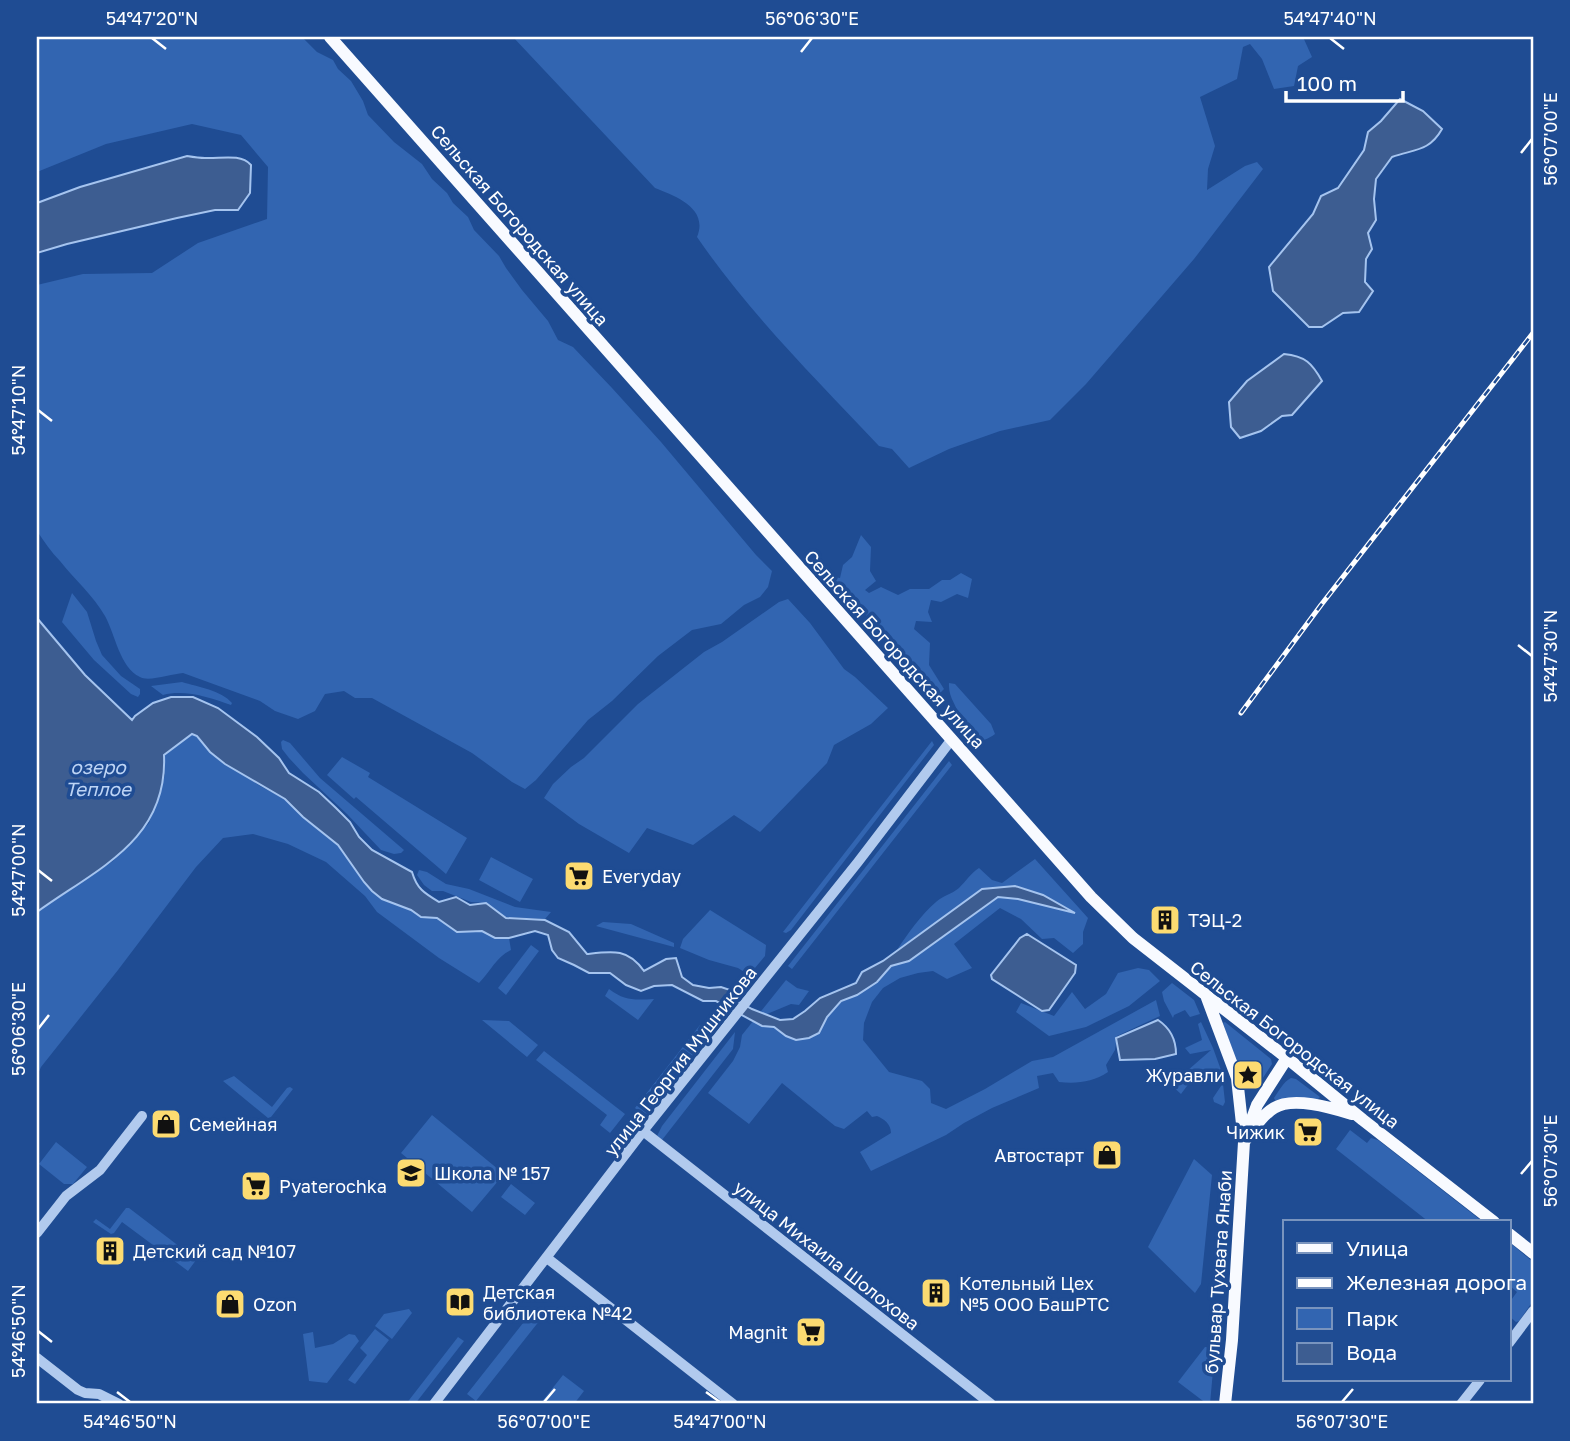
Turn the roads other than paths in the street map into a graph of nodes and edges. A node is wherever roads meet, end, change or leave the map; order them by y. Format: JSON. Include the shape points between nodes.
{"nodes":[{"id":1,"x":330,"y":37,"type":"edge"},
{"id":2,"x":952,"y":739,"type":"junction"},
{"id":3,"x":1207,"y":997,"type":"junction"},
{"id":4,"x":1287,"y":1058,"type":"junction"},
{"id":5,"x":142,"y":1116,"type":"dead end"},
{"id":6,"x":1363,"y":1120,"type":"junction"},
{"id":7,"x":643,"y":1131,"type":"junction"},
{"id":8,"x":1244,"y":1142,"type":"junction"},
{"id":9,"x":1491,"y":1220,"type":"edge"},
{"id":10,"x":37,"y":1233,"type":"edge"},
{"id":11,"x":1510,"y":1235,"type":"edge"},
{"id":12,"x":1533,"y":1253,"type":"edge"},
{"id":13,"x":547,"y":1258,"type":"junction"},
{"id":14,"x":1533,"y":1311,"type":"edge"},
{"id":15,"x":1510,"y":1342,"type":"edge"},
{"id":16,"x":37,"y":1358,"type":"edge"},
{"id":17,"x":1478,"y":1382,"type":"edge"},
{"id":18,"x":119,"y":1404,"type":"edge"},
{"id":19,"x":434,"y":1404,"type":"edge"},
{"id":20,"x":733,"y":1404,"type":"edge"},
{"id":21,"x":991,"y":1404,"type":"edge"},
{"id":22,"x":1225,"y":1404,"type":"edge"},
{"id":23,"x":1461,"y":1404,"type":"edge"}],
"edges":[{"from":1,"to":2,"type":"main road","name":"Сельская Богородская улица"},
{"from":2,"to":3,"type":"main road","name":"Сельская Богородская улица","via":[[1121,928]]},
{"from":2,"to":7,"type":"street","name":"улица Георгия Мушникова"},
{"from":3,"to":4,"type":"main road","name":"Сельская Богородская улица"},
{"from":3,"to":8,"type":"main road","name":"бульвар Тухвата Янаби","via":[[1237,1078]]},
{"from":4,"to":6,"type":"main road","name":"Сельская Богородская улица"},
{"from":4,"to":8,"type":"main road","name":"бульвар Тухвата Янаби","via":[[1257,1105]]},
{"from":5,"to":10,"type":"street","via":[[100,1170],[66,1196]]},
{"from":6,"to":8,"type":"main road","via":[[1314,1103],[1276,1106]]},
{"from":6,"to":9,"type":"main road","name":"Сельская Богородская улица"},
{"from":7,"to":13,"type":"street","name":"улица Георгия Мушникова"},
{"from":7,"to":21,"type":"street","name":"улица Михаила Шолохова"},
{"from":8,"to":22,"type":"main road","name":"бульвар Тухвата Янаби"},
{"from":11,"to":12,"type":"main road"},
{"from":13,"to":19,"type":"street","name":"улица Георгия Мушникова"},
{"from":13,"to":20,"type":"street"},
{"from":14,"to":15,"type":"street"},
{"from":16,"to":18,"type":"street","via":[[85,1394],[99,1394]]},
{"from":17,"to":23,"type":"street"}]}
